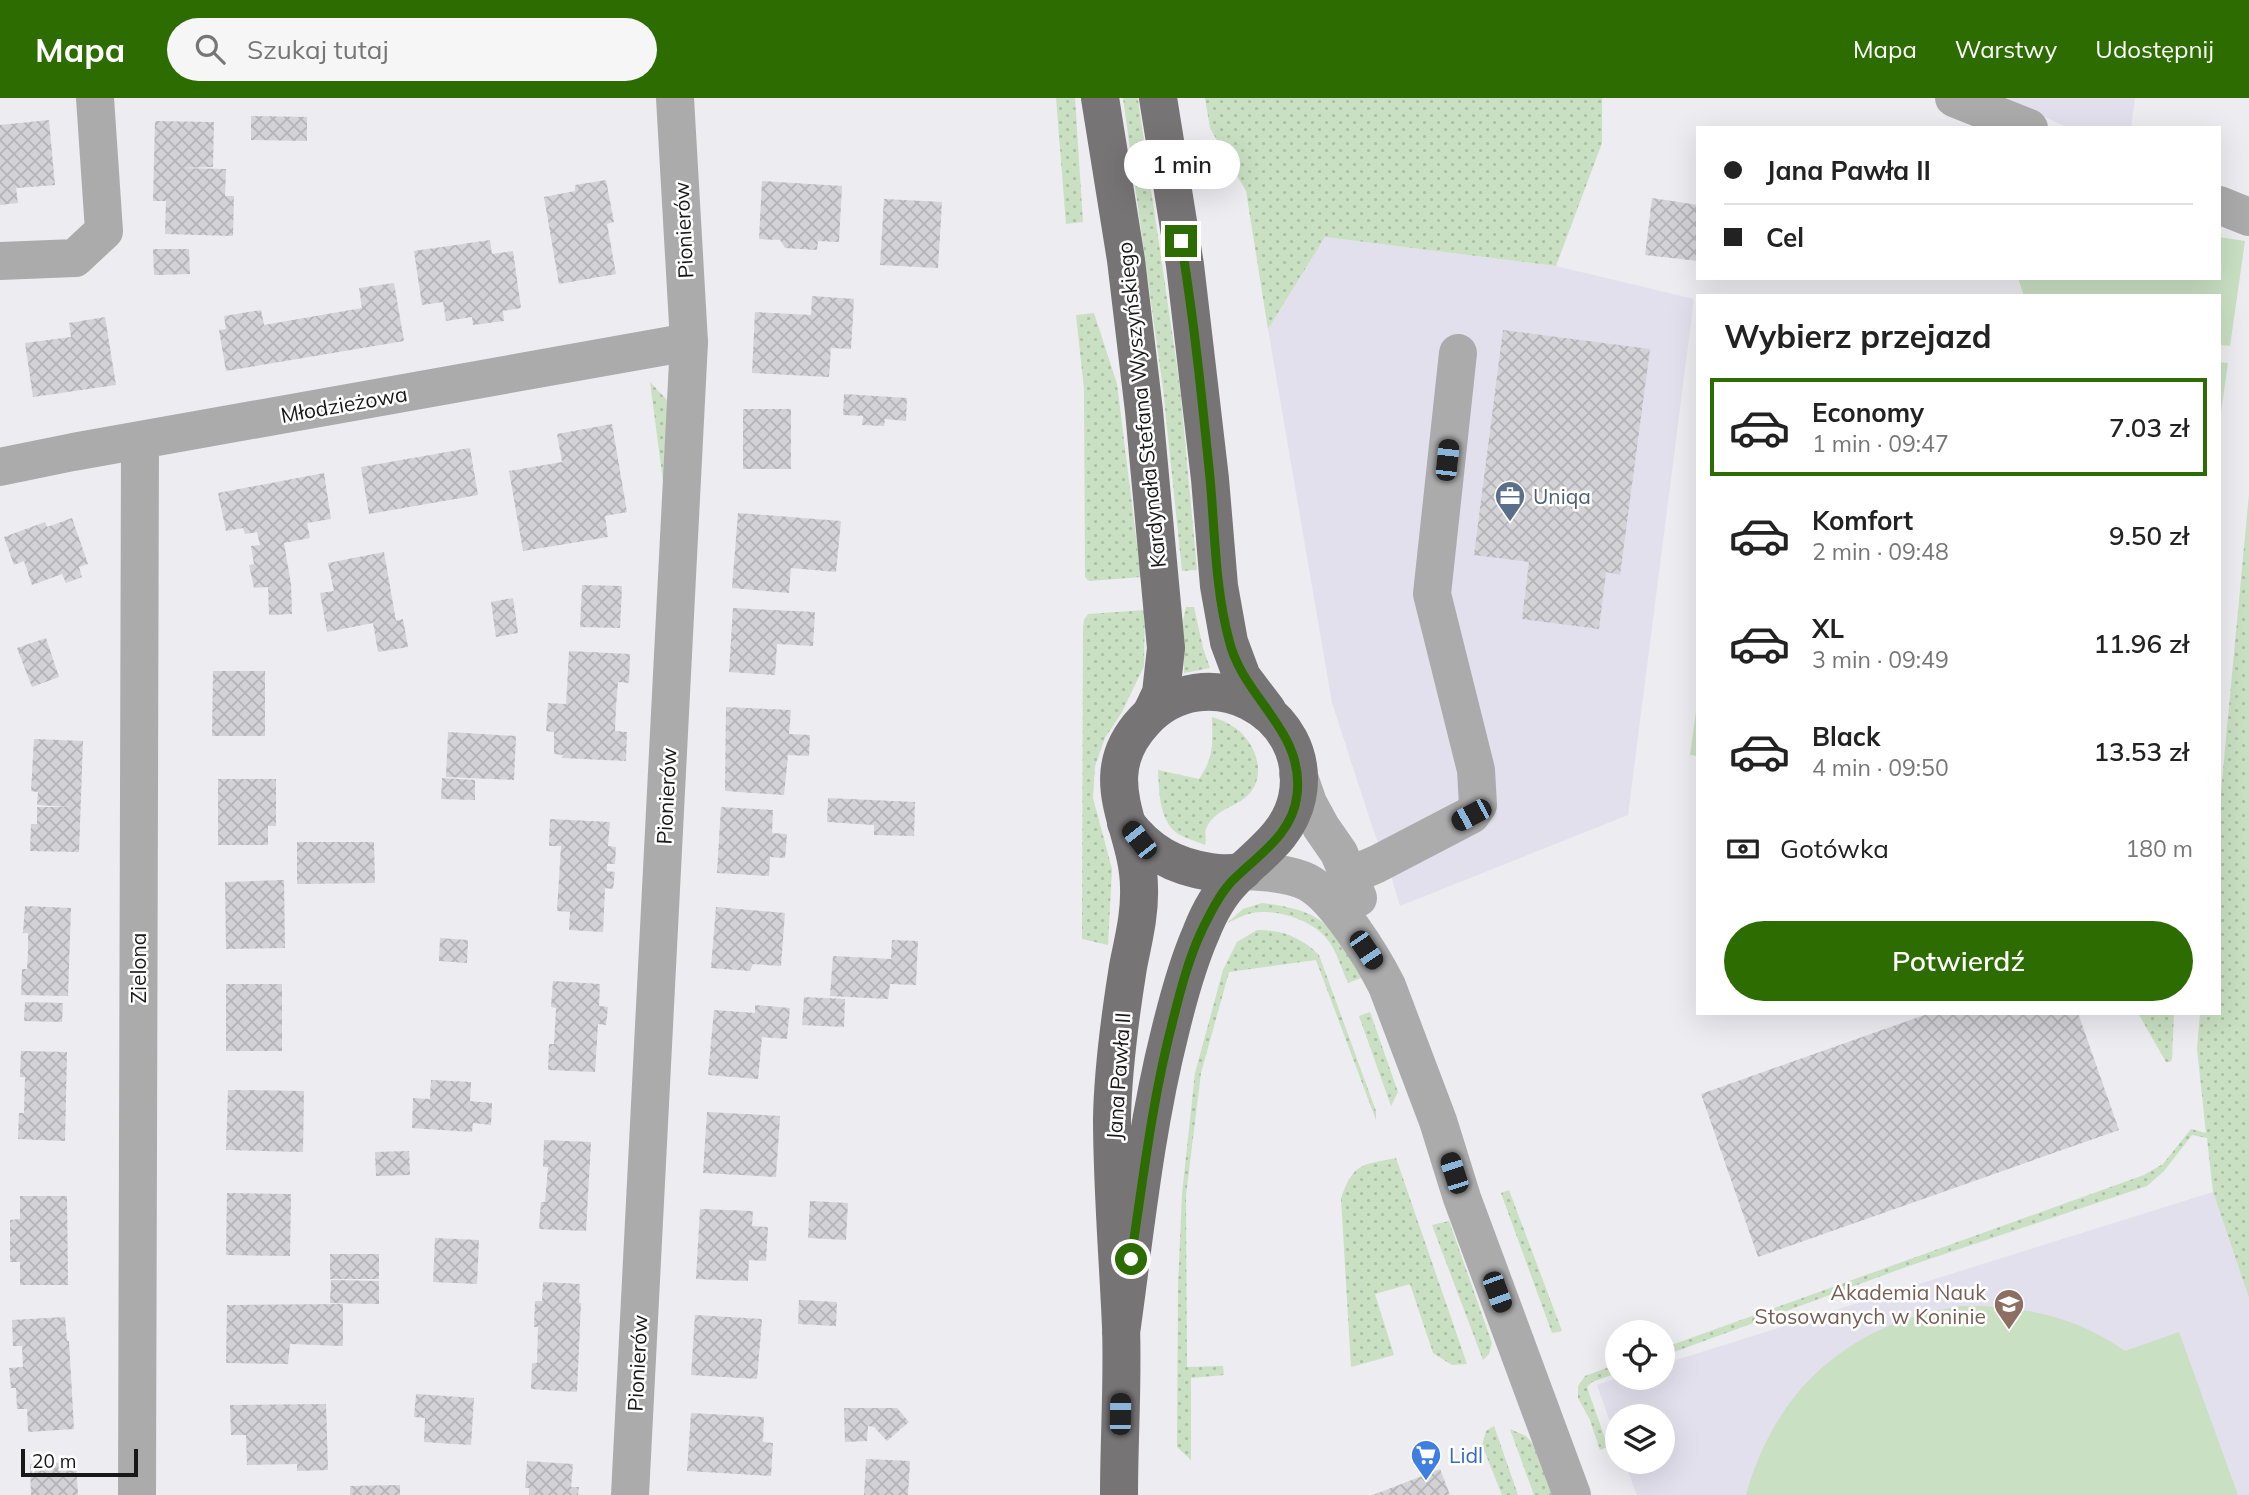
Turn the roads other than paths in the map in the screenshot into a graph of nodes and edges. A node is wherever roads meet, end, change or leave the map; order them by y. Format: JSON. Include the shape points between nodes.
{"nodes":[{"id":1,"x":94,"y":98,"type":"edge"},
{"id":2,"x":675,"y":98,"type":"edge"},
{"id":3,"x":1100,"y":98,"type":"edge"},
{"id":4,"x":1158,"y":98,"type":"edge"},
{"id":5,"x":1954,"y":98,"type":"edge"},
{"id":6,"x":2024,"y":126,"type":"edge"},
{"id":7,"x":2221,"y":206,"type":"edge"},
{"id":8,"x":2249,"y":217,"type":"edge"},
{"id":9,"x":0,"y":261,"type":"edge"},
{"id":10,"x":689,"y":342,"type":"junction"},
{"id":11,"x":1458,"y":353,"type":"dead end"},
{"id":12,"x":140,"y":441,"type":"junction"},
{"id":13,"x":0,"y":467,"type":"edge"},
{"id":14,"x":1152,"y":712,"type":"junction"},
{"id":15,"x":1270,"y":715,"type":"junction"},
{"id":16,"x":1298,"y":774,"type":"junction"},
{"id":17,"x":1125,"y":821,"type":"junction"},
{"id":18,"x":1243,"y":871,"type":"junction"},
{"id":19,"x":1349,"y":876,"type":"junction"},
{"id":20,"x":1378,"y":968,"type":"junction"},
{"id":21,"x":1121,"y":1333,"type":"junction"},
{"id":22,"x":137,"y":1495,"type":"edge"},
{"id":23,"x":630,"y":1495,"type":"edge"},
{"id":24,"x":1119,"y":1495,"type":"edge"},
{"id":25,"x":1573,"y":1495,"type":"edge"}],
"edges":[{"from":1,"to":9,"type":"street","via":[[104,230],[75,258]]},
{"from":2,"to":10,"type":"street","name":"Pionierów"},
{"from":3,"to":14,"type":"main road","name":"Kardynała Stefana Wyszyńskiego","via":[[1126,260],[1166,648],[1161,693]]},
{"from":4,"to":15,"type":"main road","via":[[1185,265],[1229,642],[1242,677]]},
{"from":5,"to":6,"type":"street"},
{"from":7,"to":8,"type":"street"},
{"from":10,"to":12,"type":"street","name":"Młodzieżowa"},
{"from":10,"to":23,"type":"street","name":"Pionierów"},
{"from":11,"to":19,"type":"street","via":[[1432,594],[1476,770],[1478,805],[1471,815]]},
{"from":12,"to":13,"type":"street","name":"Młodzieżowa"},
{"from":12,"to":22,"type":"street","name":"Zielona"},
{"from":14,"to":15,"type":"main road","via":[[1165,702],[1208,691],[1252,702]]},
{"from":14,"to":17,"type":"main road","via":[[1123,753],[1119,775]]},
{"from":15,"to":16,"type":"main road","via":[[1294,752]]},
{"from":16,"to":18,"type":"main road","via":[[1290,819],[1278,838]]},
{"from":16,"to":19,"type":"street","via":[[1308,803]]},
{"from":17,"to":18,"type":"main road","via":[[1139,840],[1176,864],[1220,873]]},
{"from":17,"to":21,"type":"main road","name":"Jana Pawła II","via":[[1138,864],[1139,888],[1115,1051]]},
{"from":18,"to":20,"type":"street","via":[[1289,877],[1320,891]]},
{"from":18,"to":21,"type":"main road","name":"Jana Pawła II","via":[[1206,923],[1181,987],[1150,1124]]},
{"from":19,"to":20,"type":"street"},
{"from":20,"to":25,"type":"street"},
{"from":21,"to":24,"type":"main road","name":"Jana Pawła II"}]}
